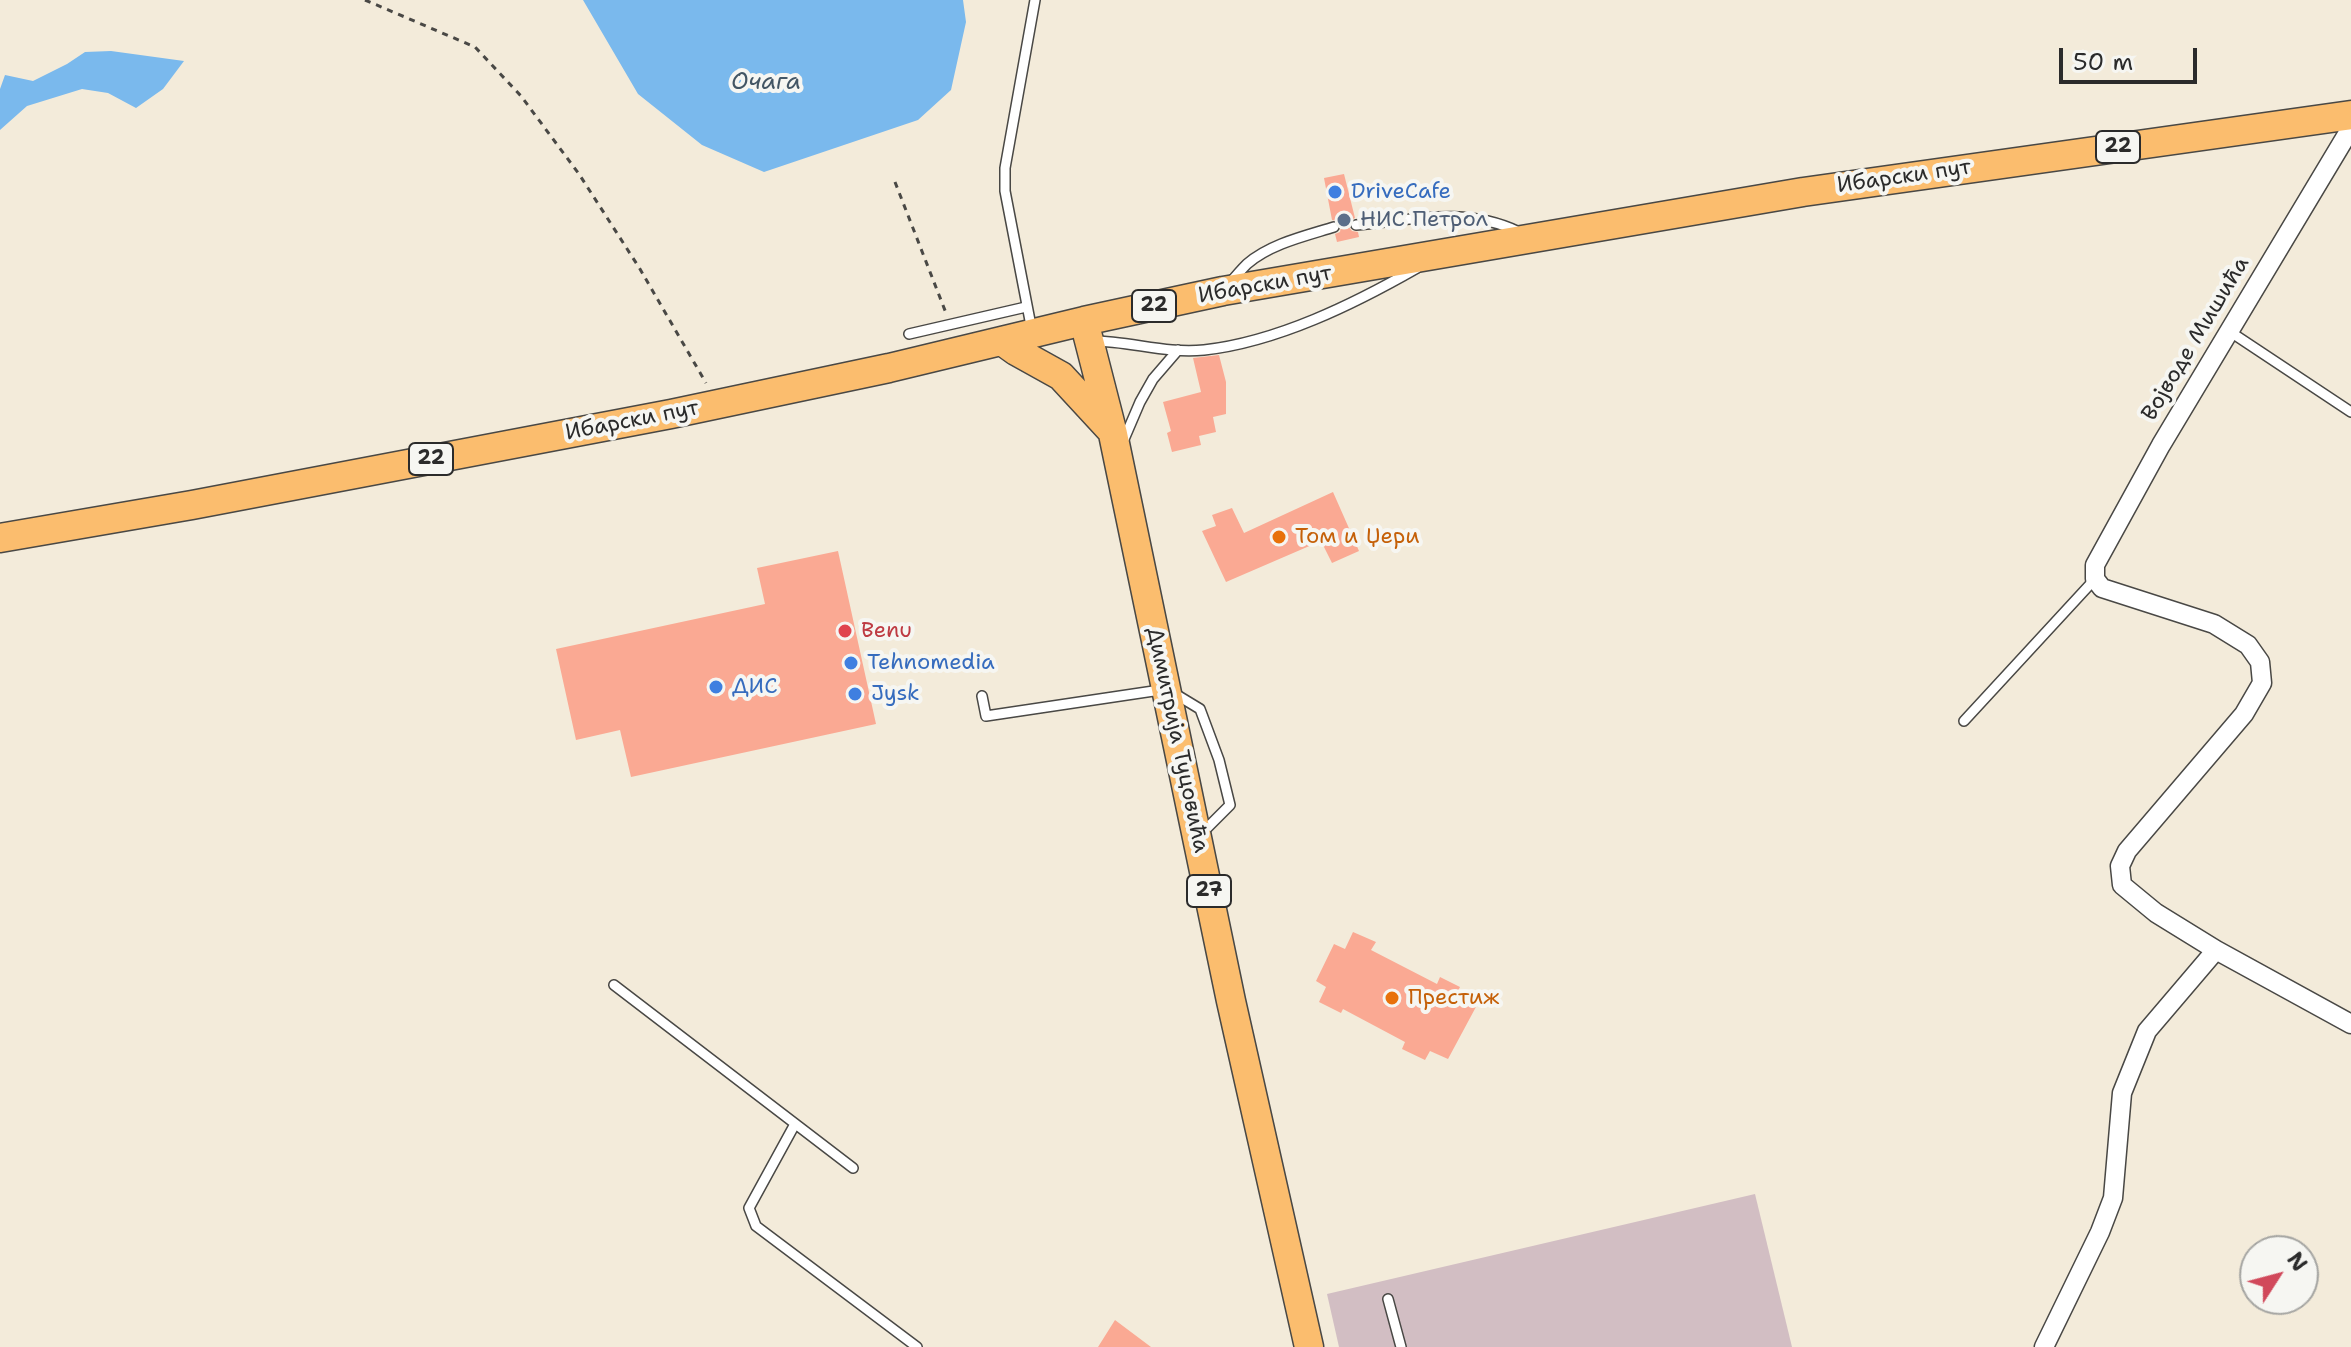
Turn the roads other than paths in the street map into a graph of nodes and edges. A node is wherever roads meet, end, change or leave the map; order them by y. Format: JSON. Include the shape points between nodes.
{"nodes":[{"id":1,"x":1035,"y":0,"type":"edge"},
{"id":2,"x":2351,"y":115,"type":"edge"},
{"id":3,"x":2351,"y":128,"type":"edge"},
{"id":4,"x":1356,"y":225,"type":"dead end"},
{"id":5,"x":1334,"y":227,"type":"dead end"},
{"id":6,"x":1533,"y":239,"type":"junction"},
{"id":7,"x":1442,"y":254,"type":"junction"},
{"id":8,"x":1223,"y":291,"type":"junction"},
{"id":9,"x":1029,"y":320,"type":"junction"},
{"id":10,"x":1087,"y":331,"type":"junction"},
{"id":11,"x":2229,"y":331,"type":"junction"},
{"id":12,"x":909,"y":334,"type":"dead end"},
{"id":13,"x":1002,"y":341,"type":"junction"},
{"id":14,"x":1178,"y":350,"type":"junction"},
{"id":15,"x":2351,"y":412,"type":"edge"},
{"id":16,"x":1116,"y":444,"type":"junction"},
{"id":17,"x":0,"y":538,"type":"edge"},
{"id":18,"x":2095,"y":579,"type":"junction"},
{"id":19,"x":1167,"y":689,"type":"junction"},
{"id":20,"x":982,"y":696,"type":"dead end"},
{"id":21,"x":1964,"y":721,"type":"dead end"},
{"id":22,"x":1198,"y":838,"type":"junction"},
{"id":23,"x":2216,"y":950,"type":"junction"},
{"id":24,"x":614,"y":985,"type":"dead end"},
{"id":25,"x":2351,"y":1024,"type":"edge"},
{"id":26,"x":795,"y":1124,"type":"junction"},
{"id":27,"x":853,"y":1168,"type":"dead end"},
{"id":28,"x":1388,"y":1299,"type":"dead end"},
{"id":29,"x":917,"y":1347,"type":"edge"},
{"id":30,"x":1309,"y":1347,"type":"edge"},
{"id":31,"x":1401,"y":1347,"type":"edge"},
{"id":32,"x":2044,"y":1347,"type":"edge"}],
"edges":[{"from":1,"to":9,"type":"lane","via":[[1005,168]]},
{"from":2,"to":6,"type":"main road","name":"Ибарски пут","number":"22","via":[[1803,192]]},
{"from":3,"to":11,"type":"street","name":"Војводе Мишића"},
{"from":4,"to":6,"type":"lane","via":[[1459,215]]},
{"from":5,"to":8,"type":"lane","via":[[1265,252]]},
{"from":6,"to":7,"type":"main road","name":"Ибарски пут","number":"22"},
{"from":7,"to":8,"type":"main road","name":"Ибарски пут","number":"22"},
{"from":7,"to":14,"type":"lane","via":[[1357,301],[1263,337]]},
{"from":8,"to":10,"type":"main road","name":"Ибарски пут","number":"22"},
{"from":9,"to":10,"type":"main road","name":"Ибарски пут","number":"22"},
{"from":9,"to":12,"type":"lane","via":[[950,324]]},
{"from":9,"to":13,"type":"main road","name":"Ибарски пут","number":"22"},
{"from":10,"to":14,"type":"lane"},
{"from":10,"to":16,"type":"main road","name":"Димитрија Туцовића","number":"27"},
{"from":11,"to":15,"type":"lane"},
{"from":11,"to":18,"type":"street","name":"Војводе Мишића","via":[[2102,552]]},
{"from":13,"to":16,"type":"main road","via":[[1061,376]]},
{"from":13,"to":17,"type":"main road","name":"Ибарски пут","number":"22","via":[[718,404]]},
{"from":14,"to":16,"type":"lane","via":[[1153,379]]},
{"from":16,"to":19,"type":"main road","name":"Димитрија Туцовића","number":"27"},
{"from":18,"to":21,"type":"lane","name":"Војводе Мишића"},
{"from":18,"to":23,"type":"street","via":[[2102,588],[2214,624],[2248,645],[2260,662],[2262,683],[2244,714],[2127,851],[2120,866],[2122,885]]},
{"from":19,"to":20,"type":"lane","via":[[986,716]]},
{"from":19,"to":22,"type":"main road","name":"Димитрија Туцовића","number":"27"},
{"from":19,"to":22,"type":"lane","via":[[1200,709],[1230,805]]},
{"from":22,"to":30,"type":"main road","name":"Димитрија Туцовића","number":"27"},
{"from":23,"to":25,"type":"street"},
{"from":23,"to":32,"type":"street","via":[[2147,1031],[2122,1093],[2113,1198]]},
{"from":24,"to":26,"type":"lane"},
{"from":26,"to":27,"type":"lane"},
{"from":26,"to":29,"type":"lane","via":[[749,1208],[756,1226]]},
{"from":28,"to":31,"type":"lane"}]}
